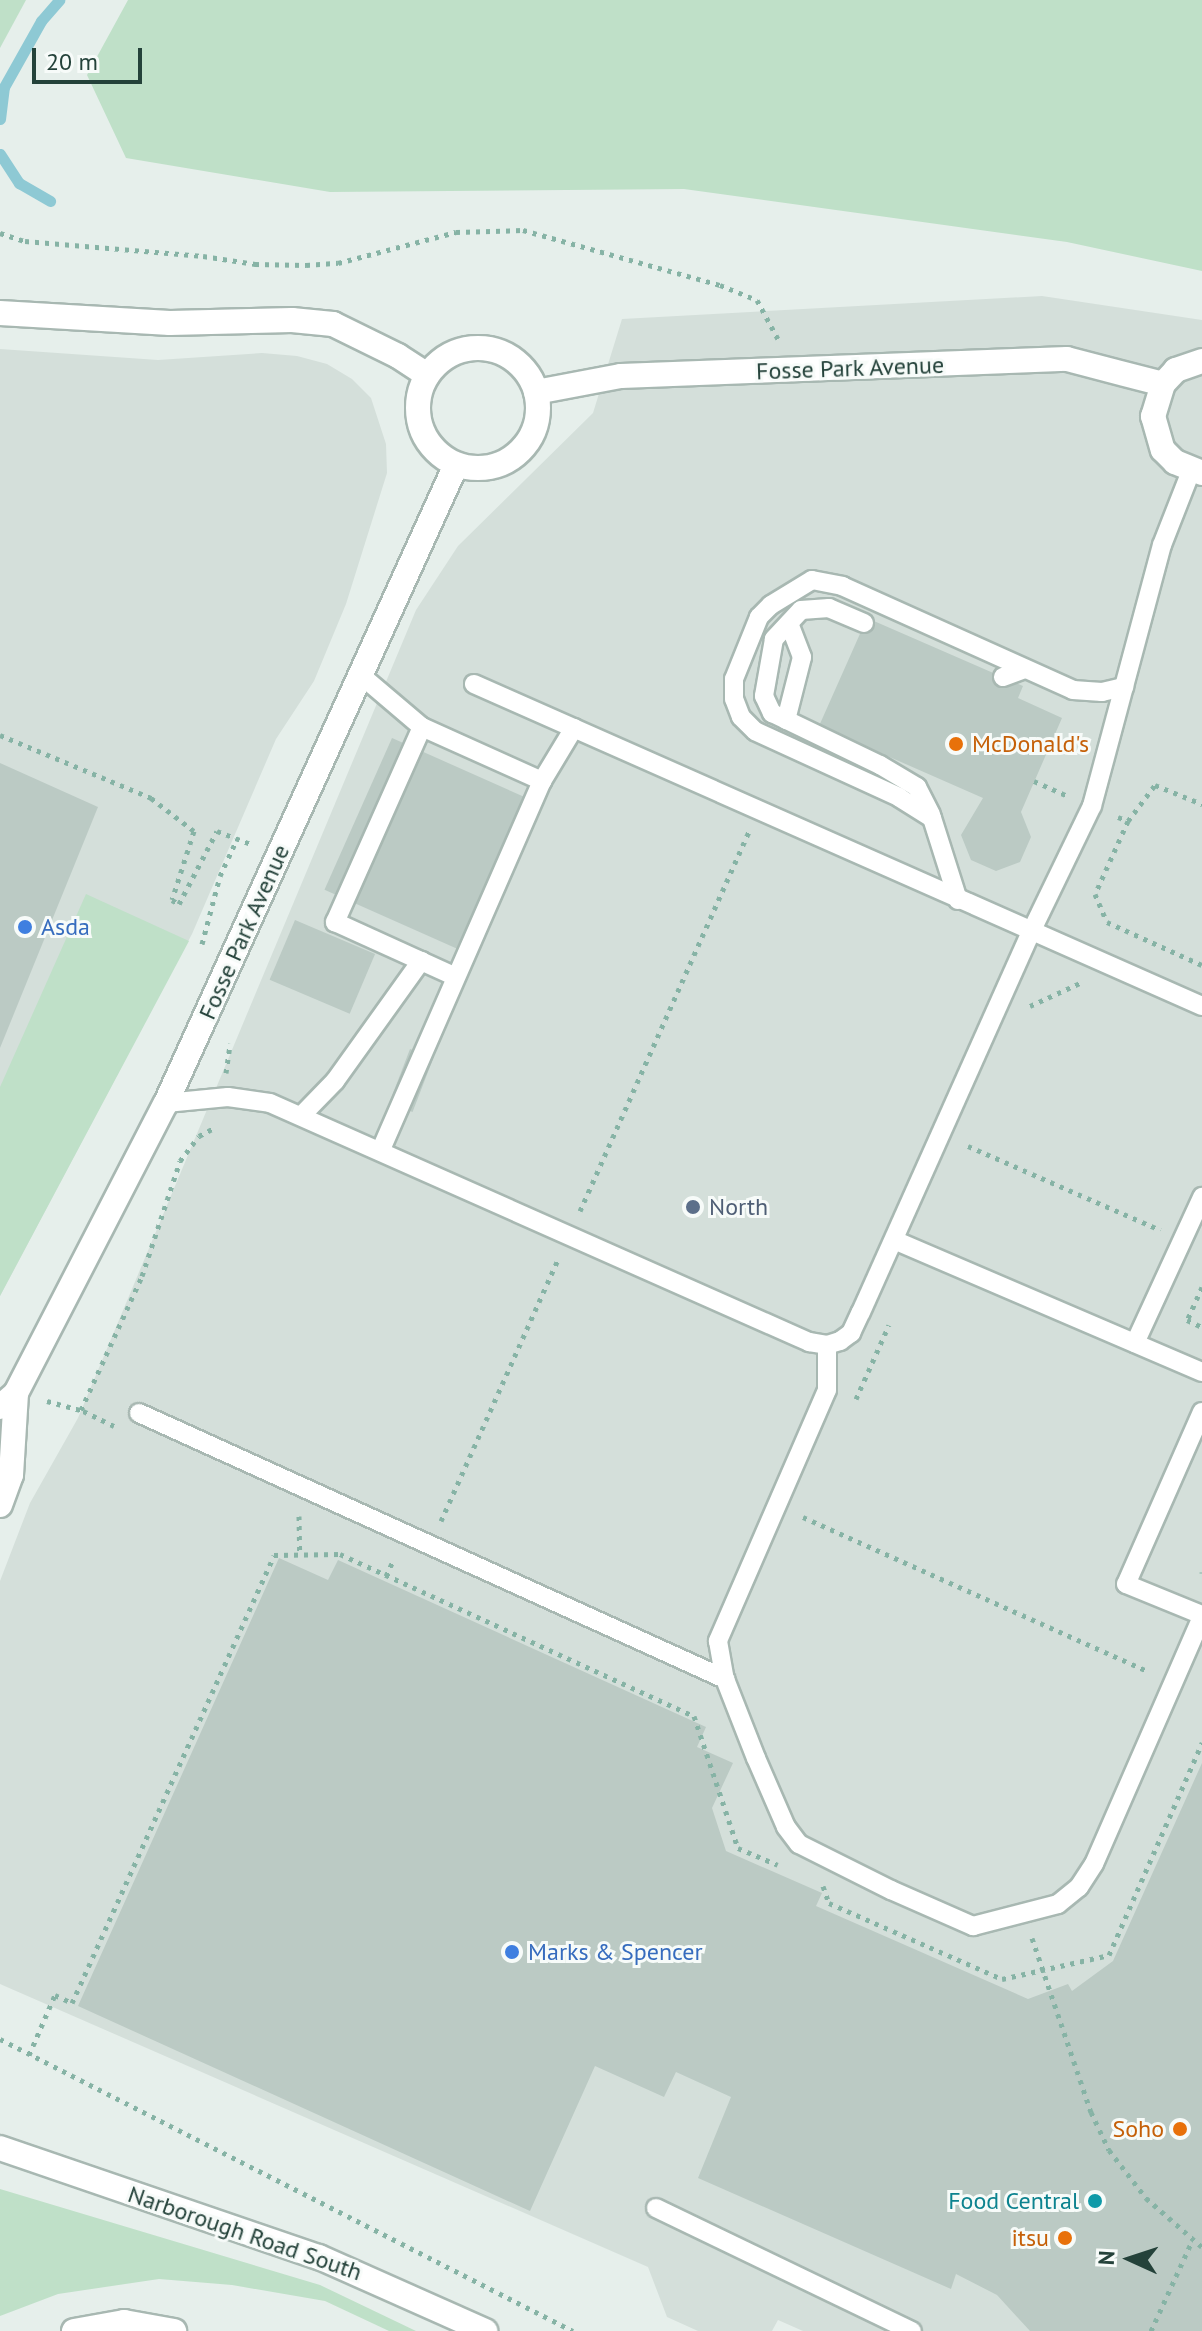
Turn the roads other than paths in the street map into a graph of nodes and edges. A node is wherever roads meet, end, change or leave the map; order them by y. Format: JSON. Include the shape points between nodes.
{"nodes":[{"id":1,"x":0,"y":313,"type":"edge"},
{"id":2,"x":1202,"y":361,"type":"edge"},
{"id":3,"x":427,"y":375,"type":"junction"},
{"id":4,"x":1163,"y":384,"type":"junction"},
{"id":5,"x":536,"y":392,"type":"junction"},
{"id":6,"x":456,"y":465,"type":"junction"},
{"id":7,"x":1196,"y":472,"type":"edge"},
{"id":8,"x":789,"y":623,"type":"junction"},
{"id":9,"x":864,"y":623,"type":"dead end"},
{"id":10,"x":1025,"y":669,"type":"junction"},
{"id":11,"x":363,"y":677,"type":"junction"},
{"id":12,"x":1003,"y":677,"type":"dead end"},
{"id":13,"x":474,"y":684,"type":"dead end"},
{"id":14,"x":1124,"y":687,"type":"junction"},
{"id":15,"x":786,"y":720,"type":"junction"},
{"id":16,"x":422,"y":727,"type":"junction"},
{"id":17,"x":574,"y":728,"type":"junction"},
{"id":18,"x":542,"y":781,"type":"junction"},
{"id":19,"x":932,"y":818,"type":"junction"},
{"id":20,"x":958,"y":900,"type":"junction"},
{"id":21,"x":1031,"y":932,"type":"junction"},
{"id":22,"x":421,"y":961,"type":"junction"},
{"id":23,"x":454,"y":976,"type":"junction"},
{"id":24,"x":1202,"y":1006,"type":"edge"},
{"id":25,"x":166,"y":1103,"type":"junction"},
{"id":26,"x":301,"y":1116,"type":"junction"},
{"id":27,"x":380,"y":1151,"type":"junction"},
{"id":28,"x":1202,"y":1197,"type":"edge"},
{"id":29,"x":894,"y":1240,"type":"junction"},
{"id":30,"x":1135,"y":1343,"type":"junction"},
{"id":31,"x":827,"y":1345,"type":"junction"},
{"id":32,"x":1202,"y":1372,"type":"edge"},
{"id":33,"x":8,"y":1400,"type":"edge"},
{"id":34,"x":1202,"y":1412,"type":"edge"},
{"id":35,"x":139,"y":1413,"type":"dead end"},
{"id":36,"x":0,"y":1505,"type":"edge"},
{"id":37,"x":1202,"y":1616,"type":"edge"},
{"id":38,"x":725,"y":1679,"type":"junction"},
{"id":39,"x":0,"y":2148,"type":"edge"},
{"id":40,"x":656,"y":2208,"type":"dead end"},
{"id":41,"x":74,"y":2331,"type":"edge"},
{"id":42,"x":174,"y":2331,"type":"edge"},
{"id":43,"x":485,"y":2331,"type":"edge"},
{"id":44,"x":912,"y":2331,"type":"edge"}],
"edges":[{"from":1,"to":3,"type":"street","via":[[170,323],[333,324]]},
{"from":2,"to":4,"type":"street","via":[[1176,370]]},
{"from":3,"to":5,"type":"street","via":[[458,351],[487,349],[514,359]]},
{"from":3,"to":6,"type":"street","via":[[418,409],[421,427],[429,443]]},
{"from":4,"to":5,"type":"street","name":"Fosse Park Avenue","via":[[1067,359],[621,376]]},
{"from":4,"to":7,"type":"street","via":[[1153,416],[1156,434],[1163,450]]},
{"from":5,"to":6,"type":"street","via":[[535,429],[511,459],[494,466]]},
{"from":6,"to":11,"type":"street","name":"Fosse Park Avenue"},
{"from":7,"to":14,"type":"lane","via":[[1162,545]]},
{"from":8,"to":9,"type":"lane","via":[[801,610],[829,608]]},
{"from":8,"to":15,"type":"lane","via":[[802,657]]},
{"from":8,"to":15,"type":"lane","via":[[774,639],[764,696],[772,713]]},
{"from":10,"to":12,"type":"lane"},
{"from":10,"to":14,"type":"lane","via":[[1073,690]]},
{"from":10,"to":19,"type":"lane","via":[[842,586],[812,580],[759,617],[734,679],[741,717],[755,731],[899,797]]},
{"from":11,"to":16,"type":"lane"},
{"from":11,"to":25,"type":"street","name":"Fosse Park Avenue"},
{"from":13,"to":17,"type":"lane"},
{"from":14,"to":21,"type":"lane","via":[[1092,806]]},
{"from":15,"to":19,"type":"lane","via":[[901,776],[917,787]]},
{"from":16,"to":18,"type":"lane"},
{"from":16,"to":22,"type":"lane","via":[[335,922]]},
{"from":17,"to":18,"type":"lane"},
{"from":17,"to":20,"type":"lane"},
{"from":18,"to":23,"type":"lane"},
{"from":19,"to":20,"type":"lane"},
{"from":20,"to":21,"type":"lane"},
{"from":21,"to":24,"type":"lane"},
{"from":21,"to":29,"type":"lane"},
{"from":22,"to":23,"type":"lane"},
{"from":22,"to":26,"type":"lane","via":[[335,1081]]},
{"from":23,"to":27,"type":"lane"},
{"from":25,"to":26,"type":"lane","via":[[246,1097]]},
{"from":25,"to":33,"type":"street","name":"Fosse Park Avenue"},
{"from":26,"to":27,"type":"lane"},
{"from":27,"to":31,"type":"lane","via":[[809,1342]]},
{"from":28,"to":30,"type":"lane"},
{"from":29,"to":30,"type":"lane"},
{"from":29,"to":31,"type":"lane","via":[[851,1333]]},
{"from":30,"to":32,"type":"lane"},
{"from":31,"to":38,"type":"lane","via":[[827,1390],[718,1641]]},
{"from":33,"to":36,"type":"street","name":"Fosse Park Avenue","via":[[11,1475]]},
{"from":34,"to":37,"type":"lane","via":[[1126,1584]]},
{"from":35,"to":38,"type":"lane"},
{"from":37,"to":38,"type":"lane","via":[[1176,1684],[1079,1887],[1058,1904],[973,1926],[799,1844],[786,1827]]},
{"from":39,"to":43,"type":"street","name":"Narborough Road South","via":[[319,2257]]},
{"from":40,"to":44,"type":"lane"},
{"from":41,"to":42,"type":"street","via":[[124,2322]]}]}
